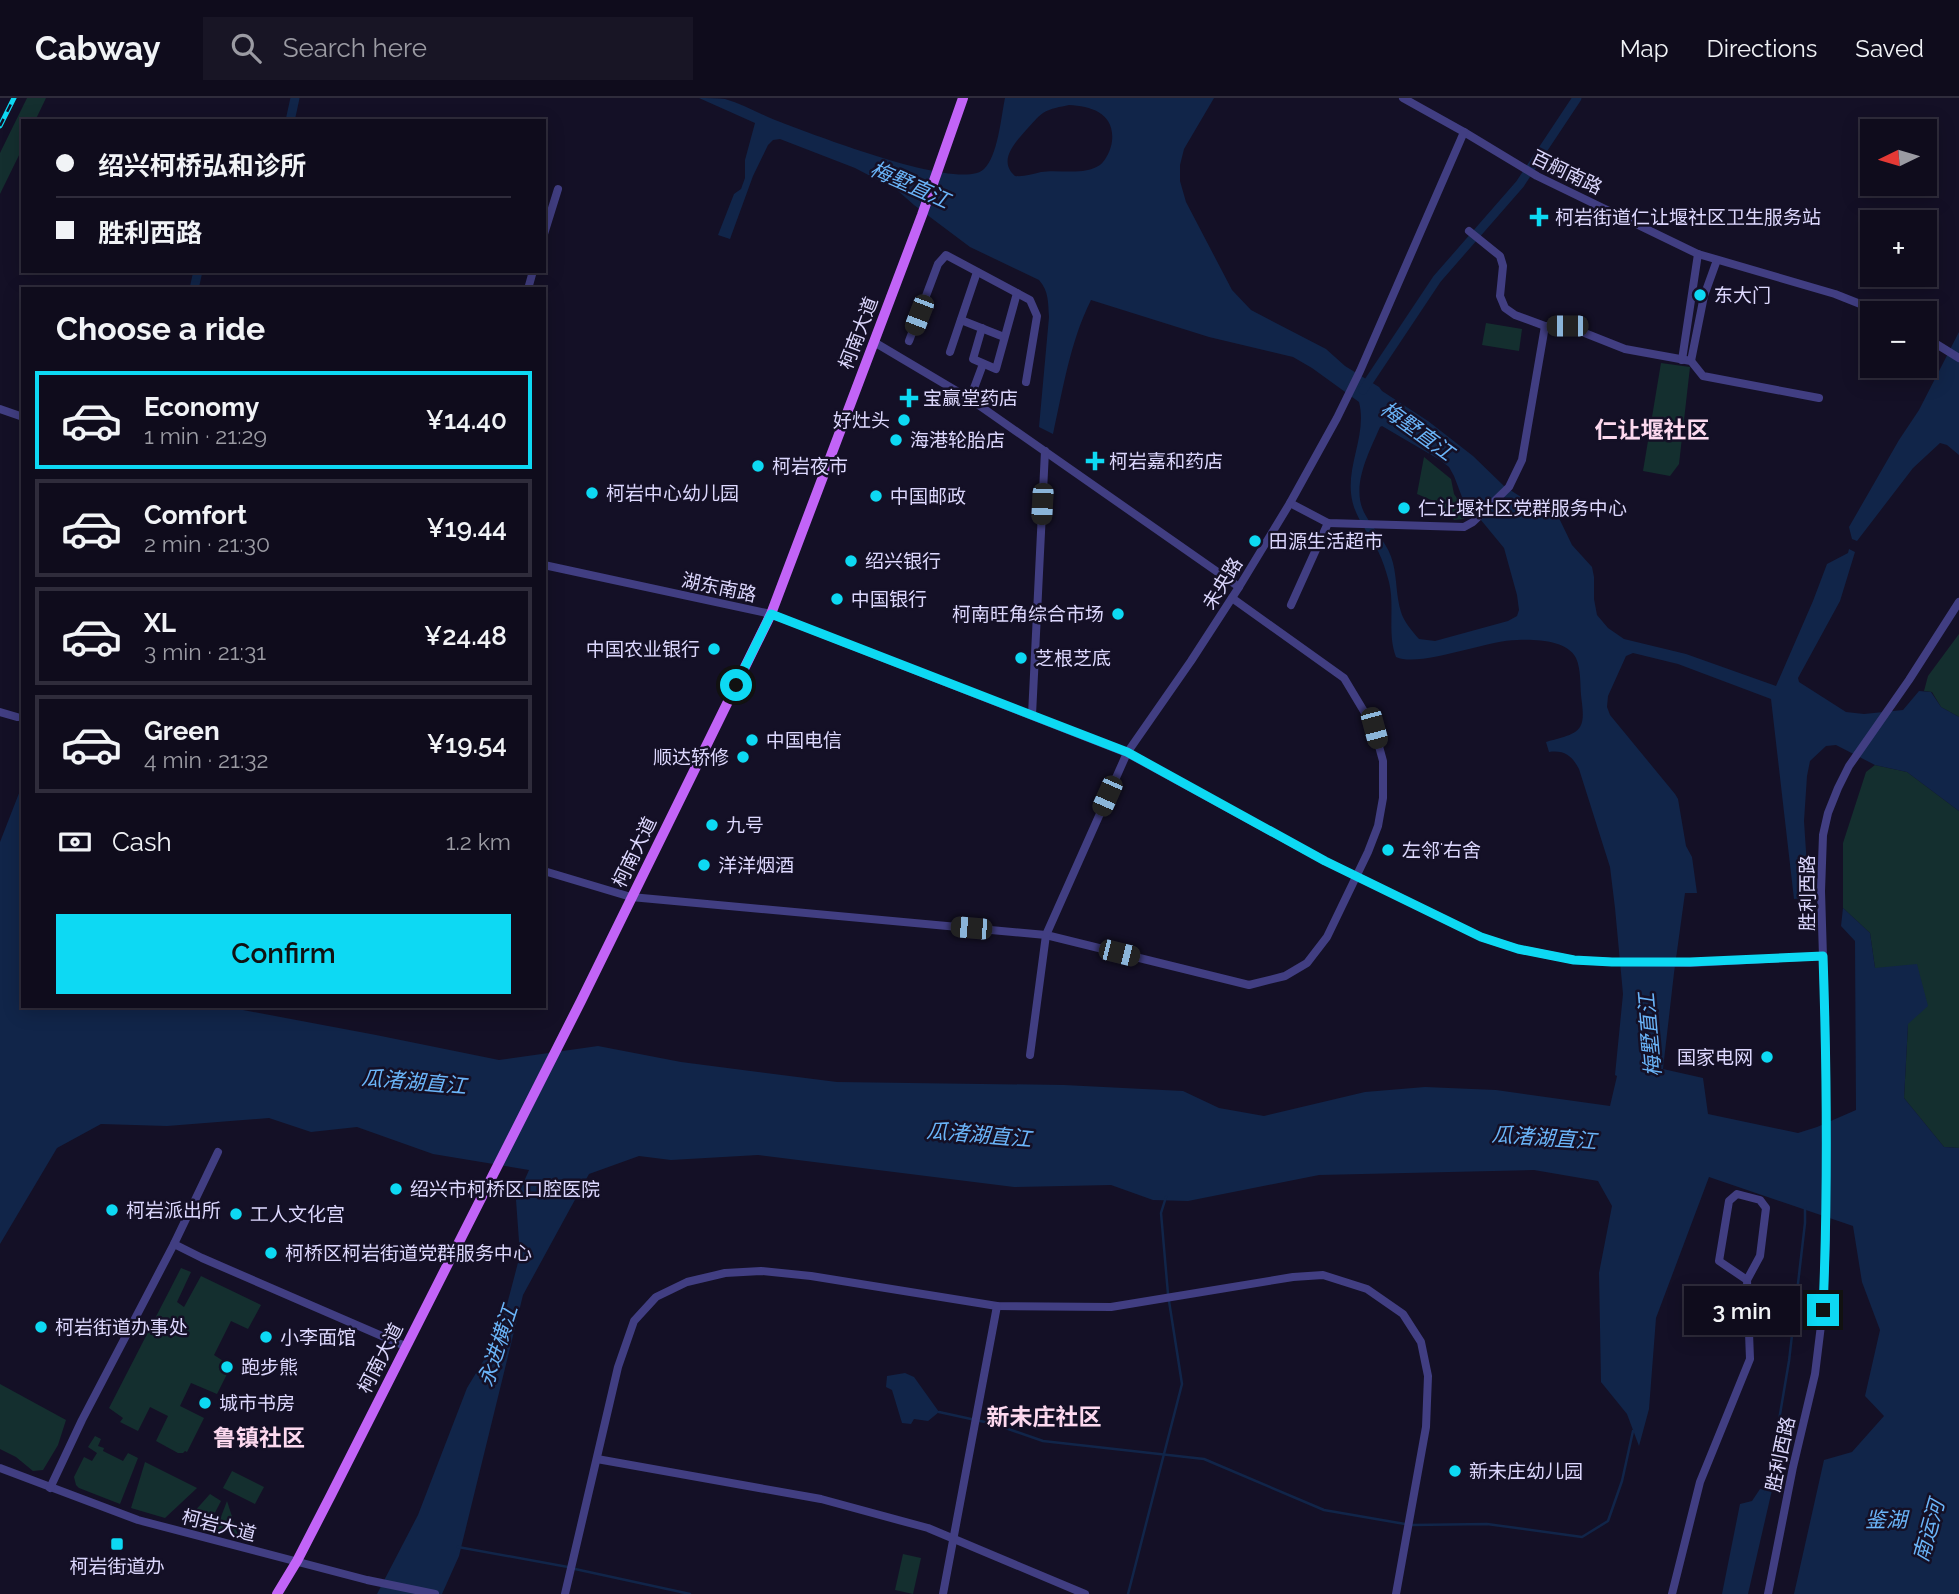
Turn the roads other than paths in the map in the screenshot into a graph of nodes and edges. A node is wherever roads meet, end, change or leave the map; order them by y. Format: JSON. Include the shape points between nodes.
{"nodes":[{"id":1,"x":963,"y":98,"type":"edge"},
{"id":2,"x":1403,"y":98,"type":"edge"},
{"id":3,"x":1464,"y":132,"type":"junction"},
{"id":4,"x":558,"y":189,"type":"dead end"},
{"id":5,"x":546,"y":228,"type":"edge"},
{"id":6,"x":1469,"y":231,"type":"dead end"},
{"id":7,"x":1698,"y":254,"type":"junction"},
{"id":8,"x":1717,"y":260,"type":"junction"},
{"id":9,"x":977,"y":272,"type":"junction"},
{"id":10,"x":1017,"y":293,"type":"junction"},
{"id":11,"x":1860,"y":304,"type":"edge"},
{"id":12,"x":961,"y":320,"type":"junction"},
{"id":13,"x":1545,"y":326,"type":"junction"},
{"id":14,"x":982,"y":328,"type":"junction"},
{"id":15,"x":1004,"y":337,"type":"junction"},
{"id":16,"x":909,"y":341,"type":"dead end"},
{"id":17,"x":874,"y":342,"type":"junction"},
{"id":18,"x":1937,"y":344,"type":"edge"},
{"id":19,"x":950,"y":352,"type":"dead end"},
{"id":20,"x":1959,"y":358,"type":"edge"},
{"id":21,"x":1682,"y":360,"type":"junction"},
{"id":22,"x":1691,"y":360,"type":"junction"},
{"id":23,"x":983,"y":364,"type":"junction"},
{"id":24,"x":1026,"y":382,"type":"dead end"},
{"id":25,"x":1819,"y":398,"type":"dead end"},
{"id":26,"x":970,"y":399,"type":"junction"},
{"id":27,"x":0,"y":409,"type":"edge"},
{"id":28,"x":21,"y":416,"type":"edge"},
{"id":29,"x":1045,"y":451,"type":"junction"},
{"id":30,"x":1290,"y":503,"type":"junction"},
{"id":31,"x":1328,"y":523,"type":"junction"},
{"id":32,"x":546,"y":565,"type":"edge"},
{"id":33,"x":1239,"y":587,"type":"junction"},
{"id":34,"x":1232,"y":598,"type":"junction"},
{"id":35,"x":1959,"y":603,"type":"edge"},
{"id":36,"x":1291,"y":605,"type":"dead end"},
{"id":37,"x":771,"y":614,"type":"junction"},
{"id":38,"x":0,"y":712,"type":"edge"},
{"id":39,"x":1032,"y":715,"type":"junction"},
{"id":40,"x":17,"y":717,"type":"dead end"},
{"id":41,"x":1127,"y":752,"type":"junction"},
{"id":42,"x":546,"y":873,"type":"edge"},
{"id":43,"x":1357,"y":876,"type":"junction"},
{"id":44,"x":631,"y":897,"type":"junction"},
{"id":45,"x":1046,"y":935,"type":"junction"},
{"id":46,"x":1823,"y":956,"type":"junction"},
{"id":47,"x":1030,"y":1055,"type":"dead end"},
{"id":48,"x":218,"y":1152,"type":"dead end"},
{"id":49,"x":174,"y":1244,"type":"junction"},
{"id":50,"x":1747,"y":1280,"type":"junction"},
{"id":51,"x":997,"y":1306,"type":"junction"},
{"id":52,"x":405,"y":1346,"type":"junction"},
{"id":53,"x":597,"y":1458,"type":"junction"},
{"id":54,"x":0,"y":1468,"type":"edge"},
{"id":55,"x":50,"y":1488,"type":"junction"},
{"id":56,"x":953,"y":1538,"type":"junction"},
{"id":57,"x":297,"y":1561,"type":"junction"},
{"id":58,"x":277,"y":1594,"type":"edge"},
{"id":59,"x":435,"y":1594,"type":"edge"},
{"id":60,"x":565,"y":1594,"type":"edge"},
{"id":61,"x":943,"y":1594,"type":"edge"},
{"id":62,"x":1084,"y":1594,"type":"edge"},
{"id":63,"x":1396,"y":1594,"type":"edge"},
{"id":64,"x":1672,"y":1594,"type":"edge"},
{"id":65,"x":1768,"y":1594,"type":"edge"}],
"edges":[{"from":1,"to":17,"type":"main road","name":"柯南大道"},
{"from":2,"to":3,"type":"street","name":"百舸南路"},
{"from":3,"to":7,"type":"street","name":"百舸南路","via":[[1537,176]]},
{"from":3,"to":30,"type":"street","name":"未央路","via":[[1360,371]]},
{"from":4,"to":5,"type":"street"},
{"from":6,"to":13,"type":"street","via":[[1500,256],[1500,296],[1505,308]]},
{"from":7,"to":8,"type":"street","name":"百舸南路"},
{"from":7,"to":21,"type":"street"},
{"from":8,"to":11,"type":"street","name":"百舸南路"},
{"from":8,"to":22,"type":"street","via":[[1704,296]]},
{"from":9,"to":10,"type":"street"},
{"from":9,"to":12,"type":"street"},
{"from":9,"to":16,"type":"street","via":[[946,255]]},
{"from":10,"to":15,"type":"street"},
{"from":10,"to":24,"type":"street","via":[[1030,300],[1037,316]]},
{"from":12,"to":14,"type":"street"},
{"from":12,"to":19,"type":"street"},
{"from":13,"to":21,"type":"street","via":[[1567,326],[1625,349]]},
{"from":13,"to":31,"type":"street","via":[[1522,460],[1508,487],[1472,522],[1464,527]]},
{"from":14,"to":15,"type":"street"},
{"from":14,"to":23,"type":"street","via":[[973,359]]},
{"from":15,"to":23,"type":"street","via":[[996,369]]},
{"from":17,"to":26,"type":"street"},
{"from":17,"to":37,"type":"main road","name":"柯南大道"},
{"from":18,"to":20,"type":"street"},
{"from":21,"to":22,"type":"street"},
{"from":22,"to":25,"type":"street","via":[[1703,376]]},
{"from":23,"to":26,"type":"street"},
{"from":26,"to":29,"type":"street"},
{"from":27,"to":28,"type":"street"},
{"from":29,"to":33,"type":"street"},
{"from":29,"to":39,"type":"street"},
{"from":30,"to":31,"type":"street"},
{"from":30,"to":33,"type":"street","name":"未央路"},
{"from":31,"to":36,"type":"street"},
{"from":32,"to":37,"type":"street","name":"湖东南路"},
{"from":33,"to":34,"type":"street","name":"未央路"},
{"from":34,"to":41,"type":"street","name":"未央路"},
{"from":34,"to":43,"type":"street","via":[[1344,678],[1374,728],[1383,761],[1383,798],[1378,826]]},
{"from":35,"to":46,"type":"street","name":"胜利西路","via":[[1849,766],[1828,813],[1821,891]]},
{"from":37,"to":39,"type":"street","name":"湖东南路"},
{"from":37,"to":44,"type":"main road","name":"柯南大道"},
{"from":38,"to":40,"type":"street"},
{"from":39,"to":41,"type":"street","name":"湖东南路"},
{"from":41,"to":43,"type":"street","name":"湖东南路"},
{"from":41,"to":45,"type":"street","name":"未央路"},
{"from":42,"to":44,"type":"street"},
{"from":43,"to":45,"type":"street","via":[[1327,937],[1307,962],[1285,976],[1249,985]]},
{"from":43,"to":46,"type":"street","name":"湖东南路","via":[[1481,937],[1562,958],[1690,962]]},
{"from":44,"to":45,"type":"street"},
{"from":44,"to":52,"type":"main road","name":"柯南大道"},
{"from":45,"to":47,"type":"street","name":"未央路"},
{"from":46,"to":65,"type":"street","name":"胜利西路","via":[[1823,1310],[1815,1374]]},
{"from":48,"to":49,"type":"street"},
{"from":49,"to":52,"type":"street"},
{"from":49,"to":55,"type":"street"},
{"from":50,"to":50,"type":"street","via":[[1760,1256],[1766,1208],[1760,1200],[1737,1194],[1730,1201],[1718,1261]]},
{"from":50,"to":64,"type":"street","via":[[1750,1359],[1700,1482]]},
{"from":51,"to":53,"type":"street","via":[[761,1271],[687,1282],[656,1297],[634,1321]]},
{"from":51,"to":56,"type":"street"},
{"from":51,"to":63,"type":"street","via":[[1111,1307],[1323,1275],[1367,1289],[1403,1314],[1420,1342],[1427,1376],[1426,1427]]},
{"from":52,"to":57,"type":"main road","name":"柯南大道"},
{"from":53,"to":56,"type":"street","via":[[821,1499]]},
{"from":53,"to":60,"type":"street"},
{"from":54,"to":55,"type":"street","name":"柯岩大道"},
{"from":55,"to":57,"type":"street","name":"柯岩大道","via":[[138,1520]]},
{"from":56,"to":61,"type":"street"},
{"from":56,"to":62,"type":"street"},
{"from":57,"to":58,"type":"main road","name":"柯南大道"},
{"from":57,"to":59,"type":"street","name":"柯岩大道"}]}
